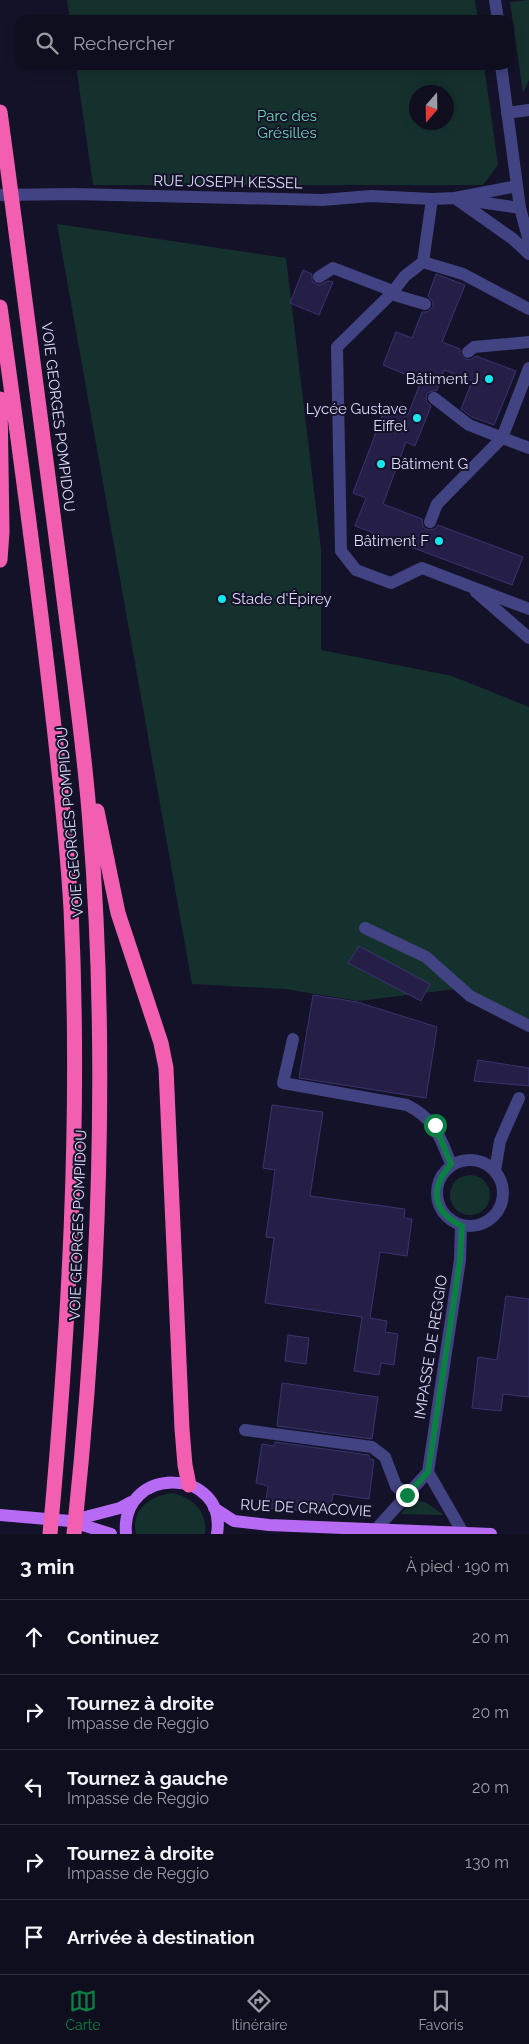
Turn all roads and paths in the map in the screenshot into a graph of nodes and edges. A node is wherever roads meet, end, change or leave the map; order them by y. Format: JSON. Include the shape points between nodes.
{"nodes":[{"id":1,"x":495,"y":0,"type":"edge"},
{"id":2,"x":497,"y":15,"type":"edge"},
{"id":3,"x":503,"y":70,"type":"edge"},
{"id":4,"x":529,"y":110,"type":"edge"},
{"id":5,"x":0,"y":112,"type":"edge"},
{"id":6,"x":507,"y":113,"type":"junction"},
{"id":7,"x":517,"y":186,"type":"junction"},
{"id":8,"x":0,"y":195,"type":"edge"},
{"id":9,"x":432,"y":198,"type":"junction"},
{"id":10,"x":455,"y":198,"type":"junction"},
{"id":11,"x":520,"y":208,"type":"junction"},
{"id":12,"x":529,"y":241,"type":"edge"},
{"id":13,"x":529,"y":254,"type":"edge"},
{"id":14,"x":423,"y":262,"type":"junction"},
{"id":15,"x":319,"y":277,"type":"dead end"},
{"id":16,"x":392,"y":292,"type":"junction"},
{"id":17,"x":424,"y":304,"type":"dead end"},
{"id":18,"x":0,"y":307,"type":"edge"},
{"id":19,"x":529,"y":309,"type":"edge"},
{"id":20,"x":529,"y":342,"type":"edge"},
{"id":21,"x":468,"y":352,"type":"dead end"},
{"id":22,"x":529,"y":368,"type":"edge"},
{"id":23,"x":434,"y":398,"type":"dead end"},
{"id":24,"x":0,"y":400,"type":"edge"},
{"id":25,"x":502,"y":438,"type":"junction"},
{"id":26,"x":529,"y":448,"type":"edge"},
{"id":27,"x":430,"y":522,"type":"dead end"},
{"id":28,"x":0,"y":560,"type":"edge"},
{"id":29,"x":469,"y":586,"type":"junction"},
{"id":30,"x":529,"y":609,"type":"edge"},
{"id":31,"x":529,"y":638,"type":"edge"},
{"id":32,"x":82,"y":746,"type":"junction"},
{"id":33,"x":365,"y":928,"type":"dead end"},
{"id":34,"x":529,"y":1026,"type":"edge"},
{"id":35,"x":293,"y":1038,"type":"dead end"},
{"id":36,"x":520,"y":1098,"type":"dead end"},
{"id":37,"x":451,"y":1164,"type":"junction"},
{"id":38,"x":495,"y":1171,"type":"junction"},
{"id":39,"x":462,"y":1226,"type":"junction"},
{"id":40,"x":245,"y":1430,"type":"dead end"},
{"id":41,"x":428,"y":1472,"type":"junction"},
{"id":42,"x":189,"y":1485,"type":"junction"},
{"id":43,"x":407,"y":1495,"type":"junction"},
{"id":44,"x":131,"y":1502,"type":"junction"},
{"id":45,"x":214,"y":1508,"type":"junction"},
{"id":46,"x":0,"y":1515,"type":"edge"},
{"id":47,"x":72,"y":1528,"type":"edge"},
{"id":48,"x":377,"y":1528,"type":"junction"},
{"id":49,"x":461,"y":1533,"type":"edge"},
{"id":50,"x":50,"y":1534,"type":"edge"},
{"id":51,"x":111,"y":1534,"type":"edge"},
{"id":52,"x":126,"y":1534,"type":"edge"},
{"id":53,"x":217,"y":1534,"type":"edge"},
{"id":54,"x":491,"y":1534,"type":"edge"}],
"edges":[{"from":1,"to":2,"type":"street"},
{"from":3,"to":6,"type":"street"},
{"from":4,"to":6,"type":"street"},
{"from":5,"to":32,"type":"highway","name":"VOIE GEORGES POMPIDOU"},
{"from":6,"to":7,"type":"street"},
{"from":7,"to":10,"type":"street","name":"RUE JOSEPH KESSEL"},
{"from":7,"to":11,"type":"street"},
{"from":8,"to":9,"type":"street","name":"RUE JOSEPH KESSEL","via":[[322,200],[371,196]]},
{"from":9,"to":10,"type":"street","name":"RUE JOSEPH KESSEL"},
{"from":9,"to":14,"type":"street"},
{"from":10,"to":11,"type":"street","name":"RUE JOSEPH KESSEL"},
{"from":10,"to":13,"type":"street"},
{"from":11,"to":12,"type":"street"},
{"from":14,"to":16,"type":"street"},
{"from":14,"to":19,"type":"street","via":[[463,274]]},
{"from":15,"to":16,"type":"street","via":[[333,268]]},
{"from":16,"to":17,"type":"street"},
{"from":16,"to":29,"type":"street","via":[[337,347],[341,551],[356,570],[391,583],[422,568]]},
{"from":18,"to":50,"type":"highway","name":"VOIE GEORGES POMPIDOU","via":[[46,657],[65,821],[71,911],[73,1203],[66,1355]]},
{"from":20,"to":21,"type":"street","via":[[474,347]]},
{"from":22,"to":25,"type":"street"},
{"from":23,"to":25,"type":"street","via":[[469,425]]},
{"from":24,"to":28,"type":"highway"},
{"from":25,"to":26,"type":"street"},
{"from":25,"to":27,"type":"street","via":[[437,504]]},
{"from":29,"to":30,"type":"street"},
{"from":29,"to":31,"type":"street"},
{"from":32,"to":42,"type":"highway","via":[[118,913],[161,1043],[166,1068],[182,1429]]},
{"from":32,"to":47,"type":"highway","name":"VOIE GEORGES POMPIDOU","via":[[96,909],[98,1203],[79,1493]]},
{"from":33,"to":34,"type":"street","via":[[426,957],[470,996]]},
{"from":35,"to":37,"type":"street","via":[[283,1083],[407,1105],[435,1125]]},
{"from":36,"to":38,"type":"street","via":[[500,1141]]},
{"from":37,"to":38,"type":"street","via":[[472,1159]]},
{"from":37,"to":39,"type":"street","via":[[440,1176],[436,1199],[442,1212]]},
{"from":38,"to":39,"type":"street","via":[[502,1182],[503,1194],[494,1217],[484,1223]]},
{"from":39,"to":41,"type":"street","name":"IMPASSE DE REGGIO","via":[[460,1260]]},
{"from":40,"to":43,"type":"street","via":[[372,1447],[385,1457],[396,1486]]},
{"from":41,"to":43,"type":"street"},
{"from":41,"to":49,"type":"street"},
{"from":42,"to":44,"type":"main road","via":[[176,1482],[154,1485]]},
{"from":42,"to":45,"type":"main road","via":[[199,1489]]},
{"from":43,"to":48,"type":"street"},
{"from":44,"to":47,"type":"main road"},
{"from":44,"to":52,"type":"main road"},
{"from":45,"to":48,"type":"main road","name":"RUE DE CRACOVIE","via":[[234,1521]]},
{"from":45,"to":53,"type":"main road"},
{"from":46,"to":47,"type":"main road"},
{"from":47,"to":51,"type":"main road"},
{"from":48,"to":49,"type":"main road","name":"RUE DE CRACOVIE"},
{"from":49,"to":54,"type":"main road","name":"RUE DE CRACOVIE"}]}
